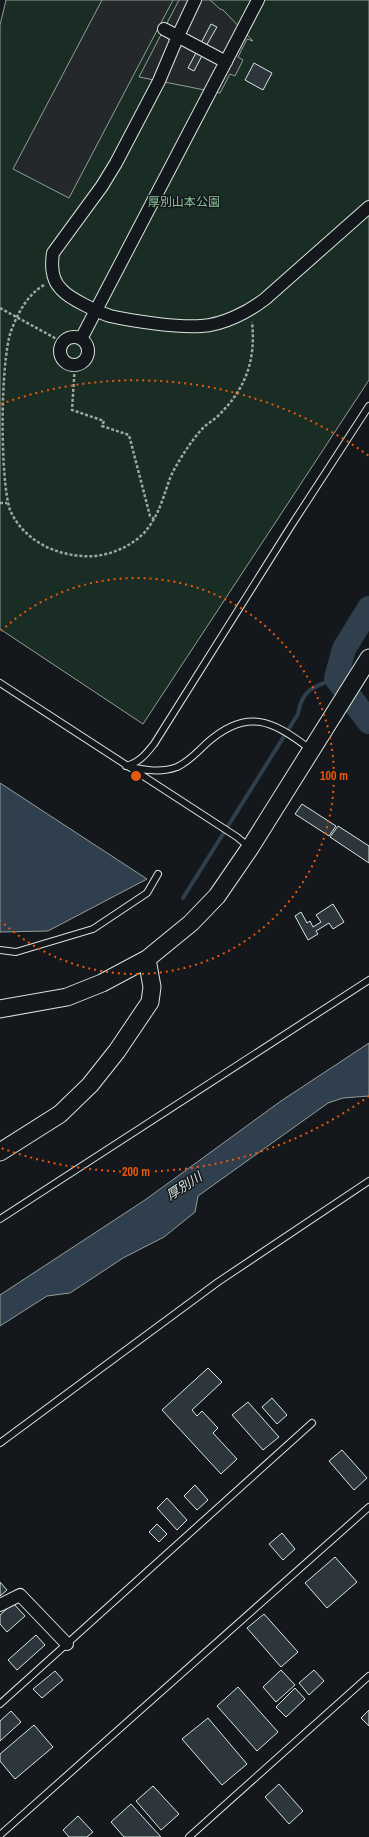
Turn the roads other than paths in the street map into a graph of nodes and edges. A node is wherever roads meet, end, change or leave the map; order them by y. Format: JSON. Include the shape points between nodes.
{"nodes":[{"id":1,"x":195,"y":0,"type":"edge"},
{"id":2,"x":258,"y":0,"type":"edge"},
{"id":3,"x":164,"y":29,"type":"dead end"},
{"id":4,"x":178,"y":36,"type":"junction"},
{"id":5,"x":226,"y":62,"type":"junction"},
{"id":6,"x":369,"y":207,"type":"edge"},
{"id":7,"x":96,"y":309,"type":"junction"},
{"id":8,"x":81,"y":339,"type":"junction"},
{"id":9,"x":369,"y":406,"type":"edge"},
{"id":10,"x":369,"y":658,"type":"edge"},
{"id":11,"x":0,"y":683,"type":"edge"},
{"id":12,"x":311,"y":750,"type":"junction"},
{"id":13,"x":126,"y":766,"type":"junction"},
{"id":14,"x":250,"y":848,"type":"junction"},
{"id":15,"x":158,"y":874,"type":"dead end"},
{"id":16,"x":0,"y":950,"type":"edge"},
{"id":17,"x":147,"y":959,"type":"junction"},
{"id":18,"x":369,"y":980,"type":"edge"},
{"id":19,"x":0,"y":1009,"type":"edge"},
{"id":20,"x":0,"y":1152,"type":"edge"},
{"id":21,"x":369,"y":1180,"type":"edge"},
{"id":22,"x":0,"y":1219,"type":"edge"},
{"id":23,"x":312,"y":1423,"type":"dead end"},
{"id":24,"x":0,"y":1443,"type":"edge"},
{"id":25,"x":369,"y":1507,"type":"edge"},
{"id":26,"x":0,"y":1605,"type":"edge"},
{"id":27,"x":67,"y":1644,"type":"junction"},
{"id":28,"x":369,"y":1676,"type":"edge"},
{"id":29,"x":0,"y":1704,"type":"edge"},
{"id":30,"x":0,"y":1835,"type":"edge"},
{"id":31,"x":189,"y":1837,"type":"edge"}],
"edges":[{"from":1,"to":4,"type":"street"},
{"from":2,"to":5,"type":"street"},
{"from":3,"to":4,"type":"street"},
{"from":4,"to":5,"type":"street"},
{"from":4,"to":7,"type":"street","via":[[160,81],[116,163],[94,198],[53,253],[54,279],[61,290]]},
{"from":5,"to":7,"type":"street"},
{"from":6,"to":7,"type":"street","via":[[265,300],[234,317],[202,326],[141,321],[109,315]]},
{"from":7,"to":8,"type":"street"},
{"from":8,"to":8,"type":"street","via":[[87,345],[88,354],[83,362],[68,363],[62,357],[61,348],[71,338]]},
{"from":9,"to":13,"type":"lane","via":[[154,744],[142,758]]},
{"from":10,"to":12,"type":"street"},
{"from":11,"to":13,"type":"lane"},
{"from":12,"to":13,"type":"lane","via":[[271,724],[251,720],[237,722],[222,730],[189,761],[177,767],[154,771]]},
{"from":12,"to":14,"type":"street"},
{"from":13,"to":14,"type":"lane","via":[[237,837]]},
{"from":14,"to":17,"type":"street","via":[[217,896],[191,923]]},
{"from":15,"to":16,"type":"lane","via":[[147,894],[92,929],[16,952]]},
{"from":17,"to":19,"type":"street","via":[[102,983],[67,997]]},
{"from":17,"to":20,"type":"street","via":[[152,987],[150,1002],[117,1051],[90,1085],[60,1114]]},
{"from":18,"to":22,"type":"lane"},
{"from":21,"to":24,"type":"lane","via":[[218,1282]]},
{"from":23,"to":27,"type":"lane"},
{"from":25,"to":30,"type":"lane"},
{"from":26,"to":27,"type":"street","via":[[20,1595]]},
{"from":27,"to":29,"type":"lane"},
{"from":28,"to":31,"type":"lane"}]}
